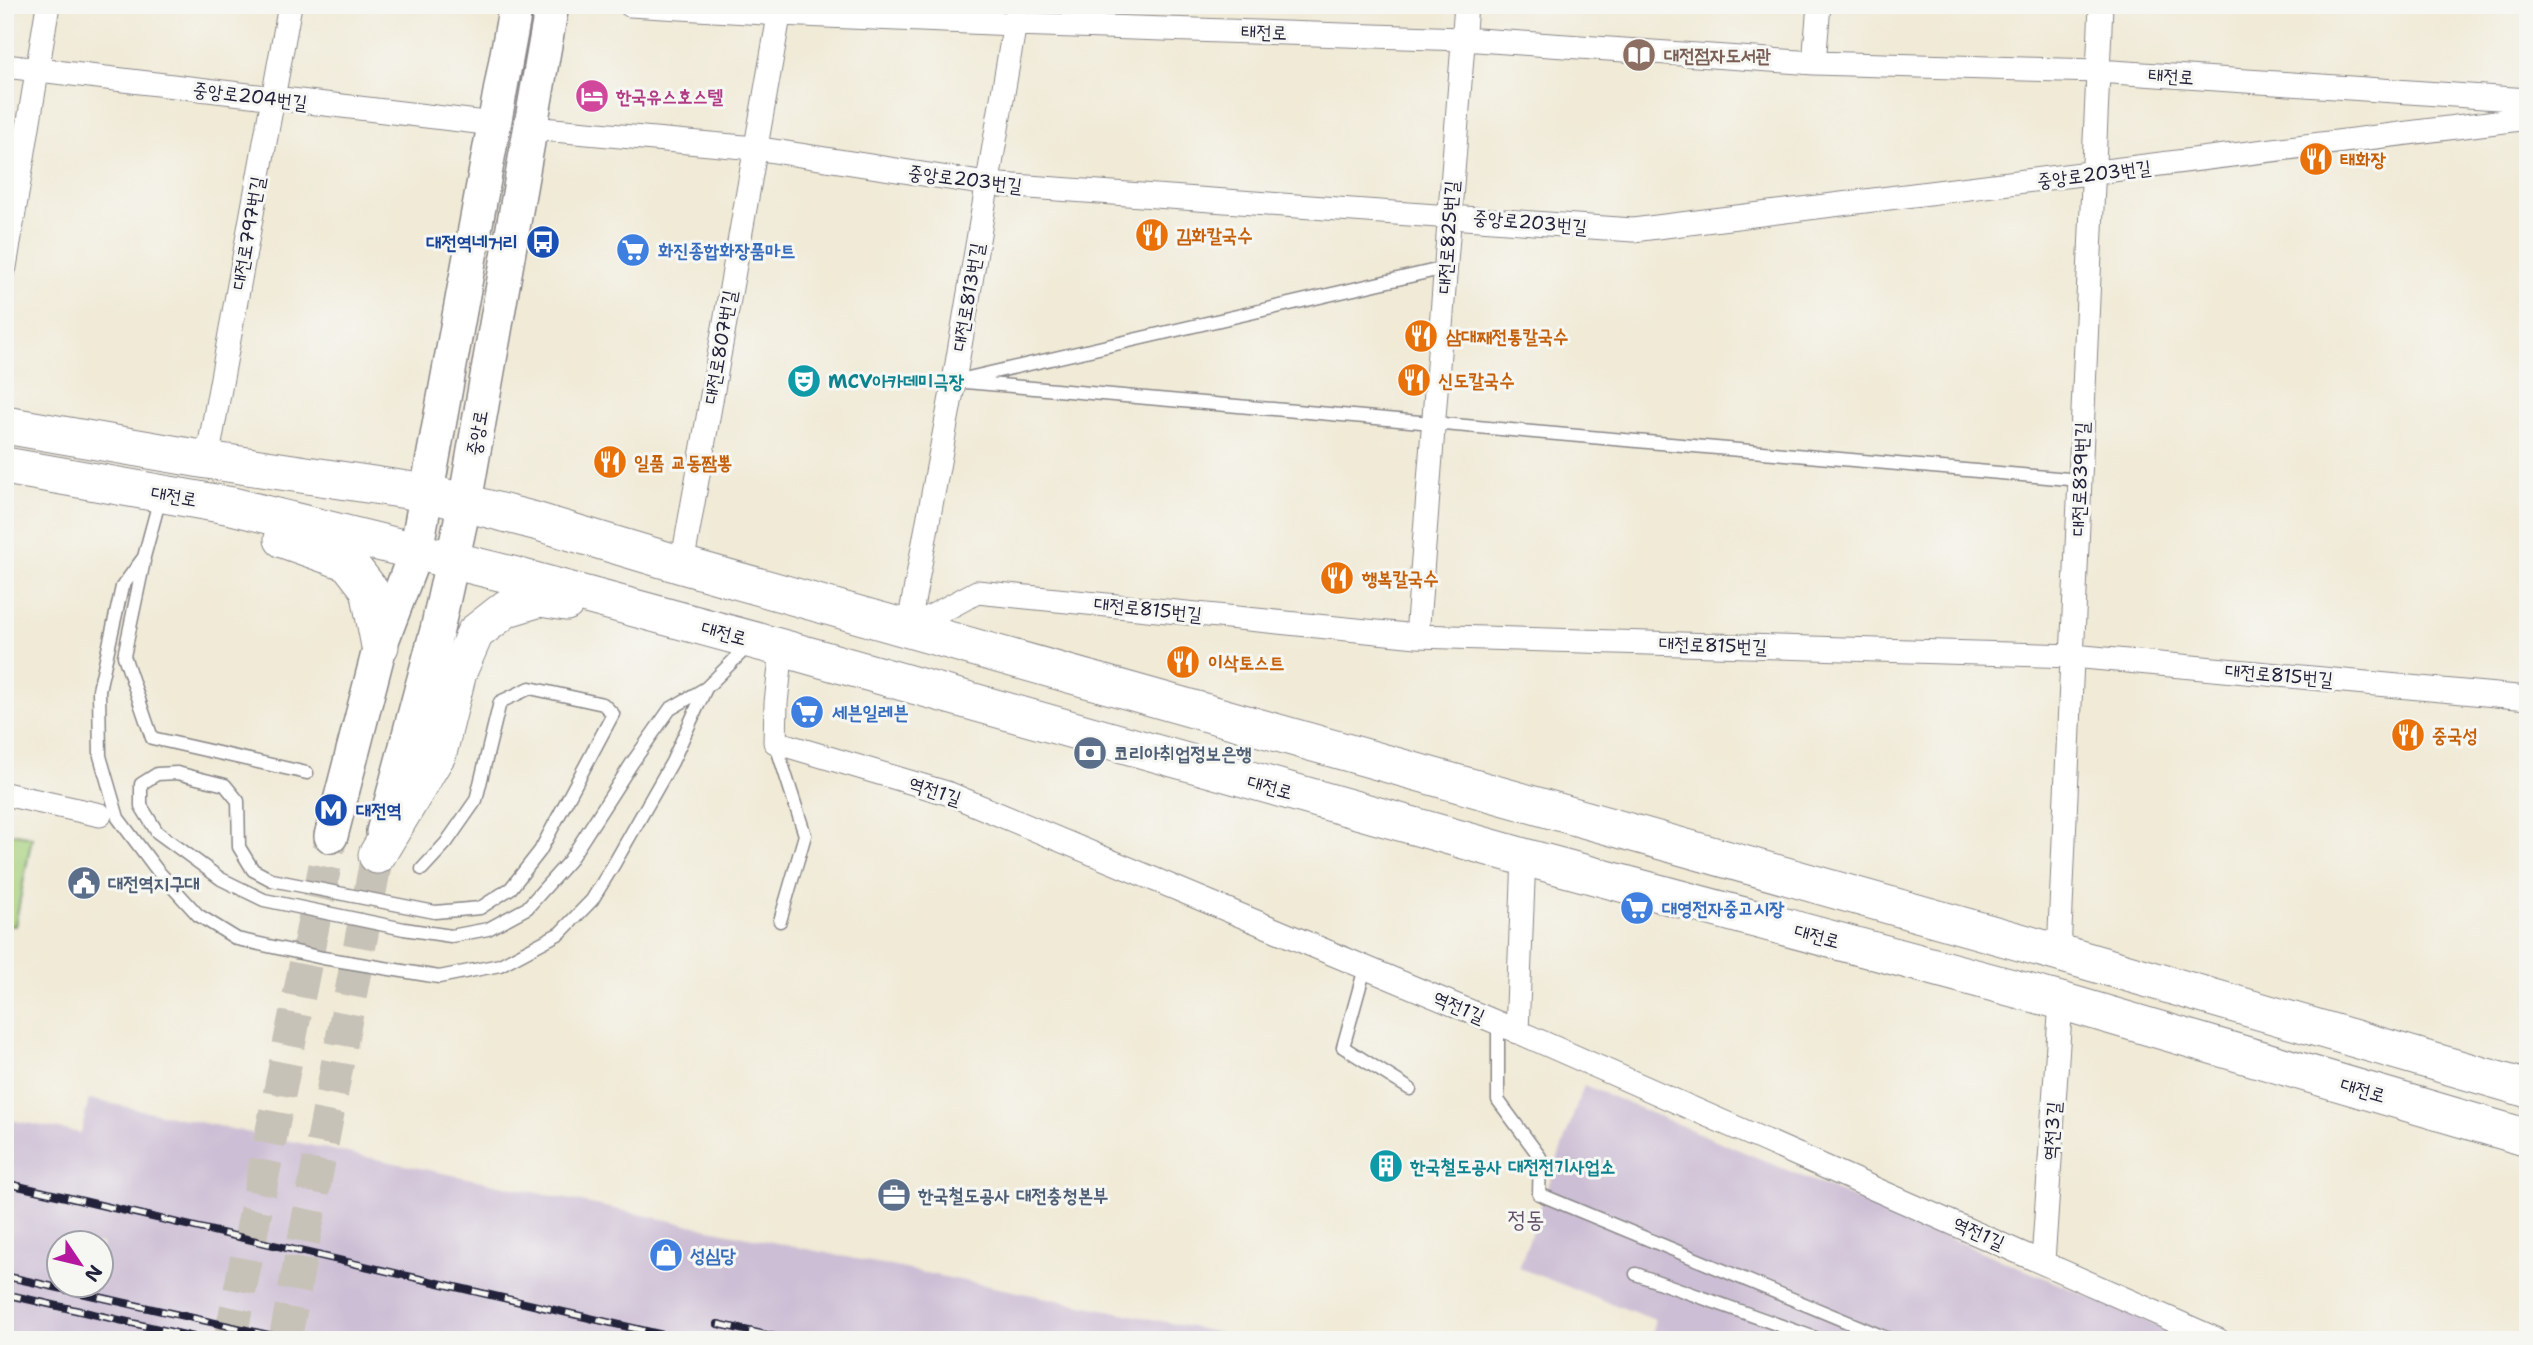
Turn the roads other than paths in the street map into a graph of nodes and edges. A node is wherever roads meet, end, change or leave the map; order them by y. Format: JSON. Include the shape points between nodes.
{"nodes":[{"id":1,"x":48,"y":5,"type":"edge"},
{"id":2,"x":290,"y":5,"type":"edge"},
{"id":3,"x":515,"y":5,"type":"edge"},
{"id":4,"x":552,"y":5,"type":"edge"},
{"id":5,"x":630,"y":5,"type":"edge"},
{"id":6,"x":1466,"y":5,"type":"edge"},
{"id":7,"x":1819,"y":5,"type":"edge"},
{"id":8,"x":2101,"y":5,"type":"edge"},
{"id":9,"x":780,"y":10,"type":"edge"},
{"id":10,"x":1016,"y":15,"type":"edge"},
{"id":11,"x":1463,"y":39,"type":"junction"},
{"id":12,"x":1814,"y":62,"type":"junction"},
{"id":13,"x":5,"y":66,"type":"edge"},
{"id":14,"x":37,"y":69,"type":"junction"},
{"id":15,"x":2098,"y":71,"type":"junction"},
{"id":16,"x":271,"y":99,"type":"junction"},
{"id":17,"x":2528,"y":100,"type":"edge"},
{"id":18,"x":2528,"y":118,"type":"edge"},
{"id":19,"x":494,"y":124,"type":"junction"},
{"id":20,"x":530,"y":128,"type":"junction"},
{"id":21,"x":754,"y":148,"type":"junction"},
{"id":22,"x":2094,"y":174,"type":"junction"},
{"id":23,"x":987,"y":184,"type":"junction"},
{"id":24,"x":1450,"y":216,"type":"junction"},
{"id":25,"x":5,"y":267,"type":"edge"},
{"id":26,"x":1446,"y":268,"type":"junction"},
{"id":27,"x":954,"y":381,"type":"junction"},
{"id":28,"x":1434,"y":423,"type":"junction"},
{"id":29,"x":5,"y":425,"type":"edge"},
{"id":30,"x":207,"y":460,"type":"junction"},
{"id":31,"x":5,"y":466,"type":"edge"},
{"id":32,"x":2080,"y":480,"type":"junction"},
{"id":33,"x":427,"y":493,"type":"junction"},
{"id":34,"x":162,"y":494,"type":"junction"},
{"id":35,"x":465,"y":502,"type":"junction"},
{"id":36,"x":232,"y":506,"type":"junction"},
{"id":37,"x":416,"y":551,"type":"junction"},
{"id":38,"x":145,"y":558,"type":"junction"},
{"id":39,"x":451,"y":560,"type":"junction"},
{"id":40,"x":682,"y":565,"type":"junction"},
{"id":41,"x":664,"y":617,"type":"junction"},
{"id":42,"x":908,"y":629,"type":"junction"},
{"id":43,"x":1417,"y":636,"type":"junction"},
{"id":44,"x":768,"y":644,"type":"junction"},
{"id":45,"x":380,"y":646,"type":"junction"},
{"id":46,"x":2073,"y":656,"type":"junction"},
{"id":47,"x":705,"y":688,"type":"junction"},
{"id":48,"x":2528,"y":698,"type":"edge"},
{"id":49,"x":775,"y":742,"type":"junction"},
{"id":50,"x":307,"y":773,"type":"dead end"},
{"id":51,"x":5,"y":794,"type":"edge"},
{"id":52,"x":100,"y":816,"type":"dead end"},
{"id":53,"x":331,"y":836,"type":"tunnel mouth"},
{"id":54,"x":377,"y":855,"type":"joint"},
{"id":55,"x":1524,"y":857,"type":"junction"},
{"id":56,"x":422,"y":869,"type":"dead end"},
{"id":57,"x":780,"y":921,"type":"dead end"},
{"id":58,"x":2059,"y":953,"type":"junction"},
{"id":59,"x":1365,"y":968,"type":"junction"},
{"id":60,"x":2061,"y":1001,"type":"junction"},
{"id":61,"x":1508,"y":1027,"type":"junction"},
{"id":62,"x":2528,"y":1088,"type":"edge"},
{"id":63,"x":1410,"y":1089,"type":"dead end"},
{"id":64,"x":2528,"y":1138,"type":"edge"},
{"id":65,"x":2043,"y":1261,"type":"junction"},
{"id":66,"x":1636,"y":1274,"type":"dead end"},
{"id":67,"x":1821,"y":1340,"type":"edge"},
{"id":68,"x":1891,"y":1340,"type":"edge"},
{"id":69,"x":2218,"y":1340,"type":"edge"}],
"edges":[{"from":1,"to":14,"type":"street"},
{"from":2,"to":16,"type":"street","name":"대전로797번길"},
{"from":3,"to":19,"type":"main road","name":"중앙로"},
{"from":4,"to":20,"type":"main road","name":"중앙로"},
{"from":5,"to":9,"type":"street","name":"태전로"},
{"from":6,"to":11,"type":"street","name":"대전로825번길"},
{"from":7,"to":12,"type":"street"},
{"from":8,"to":15,"type":"street","name":"대전로839번길"},
{"from":9,"to":10,"type":"street","name":"태전로"},
{"from":9,"to":21,"type":"street","name":"대전로807번길"},
{"from":10,"to":11,"type":"street","name":"태전로"},
{"from":10,"to":23,"type":"street","name":"대전로813번길"},
{"from":11,"to":12,"type":"street","name":"태전로"},
{"from":11,"to":24,"type":"street","name":"대전로825번길"},
{"from":12,"to":15,"type":"street","name":"태전로"},
{"from":13,"to":14,"type":"street","name":"중앙로204번길"},
{"from":14,"to":16,"type":"street","name":"중앙로204번길"},
{"from":14,"to":25,"type":"street"},
{"from":15,"to":17,"type":"street","name":"태전로"},
{"from":15,"to":22,"type":"street","name":"대전로839번길"},
{"from":16,"to":19,"type":"street","name":"중앙로204번길"},
{"from":16,"to":30,"type":"street","name":"대전로797번길"},
{"from":18,"to":22,"type":"street","name":"중앙로203번길"},
{"from":19,"to":33,"type":"main road","name":"중앙로"},
{"from":20,"to":21,"type":"street","name":"중앙로203번길"},
{"from":20,"to":35,"type":"main road","name":"중앙로"},
{"from":21,"to":23,"type":"street","name":"중앙로203번길"},
{"from":21,"to":40,"type":"street","name":"대전로807번길"},
{"from":22,"to":24,"type":"street","name":"중앙로203번길","via":[[1633,230]]},
{"from":22,"to":32,"type":"street","name":"대전로839번길"},
{"from":23,"to":24,"type":"street","name":"중앙로203번길"},
{"from":23,"to":27,"type":"street","name":"대전로813번길"},
{"from":24,"to":26,"type":"street","name":"대전로825번길"},
{"from":26,"to":27,"type":"lane"},
{"from":26,"to":28,"type":"street","name":"대전로825번길"},
{"from":27,"to":28,"type":"lane"},
{"from":27,"to":42,"type":"street","name":"대전로813번길"},
{"from":28,"to":32,"type":"lane"},
{"from":28,"to":43,"type":"street","name":"대전로825번길"},
{"from":29,"to":30,"type":"main road"},
{"from":30,"to":33,"type":"main road"},
{"from":31,"to":34,"type":"main road","name":"대전로"},
{"from":32,"to":46,"type":"street","name":"대전로839번길"},
{"from":33,"to":35,"type":"main road"},
{"from":33,"to":37,"type":"main road","name":"중앙로"},
{"from":34,"to":36,"type":"main road","name":"대전로"},
{"from":34,"to":38,"type":"lane"},
{"from":35,"to":39,"type":"main road","name":"중앙로"},
{"from":35,"to":40,"type":"main road"},
{"from":36,"to":37,"type":"main road","name":"대전로"},
{"from":36,"to":45,"type":"main road","via":[[278,538],[348,562],[369,589]]},
{"from":37,"to":39,"type":"main road","name":"대전로"},
{"from":37,"to":45,"type":"main road","name":"중앙로"},
{"from":38,"to":47,"type":"lane","via":[[122,587],[99,690],[100,756],[118,818],[198,915],[237,939],[439,977],[512,959],[560,933],[592,900],[672,762]]},
{"from":38,"to":50,"type":"lane","via":[[124,656],[152,738]]},
{"from":39,"to":41,"type":"main road","name":"대전로"},
{"from":39,"to":54,"type":"main road","name":"중앙로","via":[[437,631]]},
{"from":40,"to":42,"type":"main road"},
{"from":41,"to":44,"type":"main road","name":"대전로"},
{"from":41,"to":54,"type":"main road","via":[[540,598],[507,608],[475,633],[458,672],[438,753]]},
{"from":42,"to":43,"type":"street","name":"대전로815번길","via":[[977,592]]},
{"from":42,"to":58,"type":"main road"},
{"from":43,"to":46,"type":"street","name":"대전로815번길"},
{"from":44,"to":47,"type":"lane"},
{"from":44,"to":49,"type":"street","via":[[776,703]]},
{"from":44,"to":55,"type":"main road","name":"대전로"},
{"from":45,"to":53,"type":"main road","name":"중앙로"},
{"from":46,"to":48,"type":"street","name":"대전로815번길"},
{"from":46,"to":58,"type":"street","name":"대전로839번길"},
{"from":47,"to":56,"type":"lane","via":[[670,709],[569,862],[527,908],[488,929],[451,936],[264,900],[221,879],[157,832],[141,806],[141,784],[157,774],[177,773],[225,785],[238,801],[239,847],[253,870],[272,880],[435,912],[480,908],[511,888],[540,851],[613,714],[603,704],[530,688],[500,702],[476,800]]},
{"from":49,"to":57,"type":"lane","via":[[805,835]]},
{"from":49,"to":59,"type":"street","name":"역전1길","via":[[950,794]]},
{"from":51,"to":52,"type":"street"},
{"from":55,"to":60,"type":"main road","name":"대전로"},
{"from":55,"to":61,"type":"street"},
{"from":58,"to":62,"type":"main road"},
{"from":59,"to":61,"type":"street","name":"역전1길"},
{"from":59,"to":63,"type":"lane","via":[[1343,1047]]},
{"from":60,"to":64,"type":"main road","name":"대전로"},
{"from":60,"to":65,"type":"street","name":"역전3길"},
{"from":61,"to":65,"type":"street","name":"역전1길"},
{"from":61,"to":68,"type":"lane","via":[[1498,1100],[1540,1157],[1539,1194]]},
{"from":65,"to":69,"type":"street","name":"역전1길"},
{"from":66,"to":67,"type":"lane"}]}
